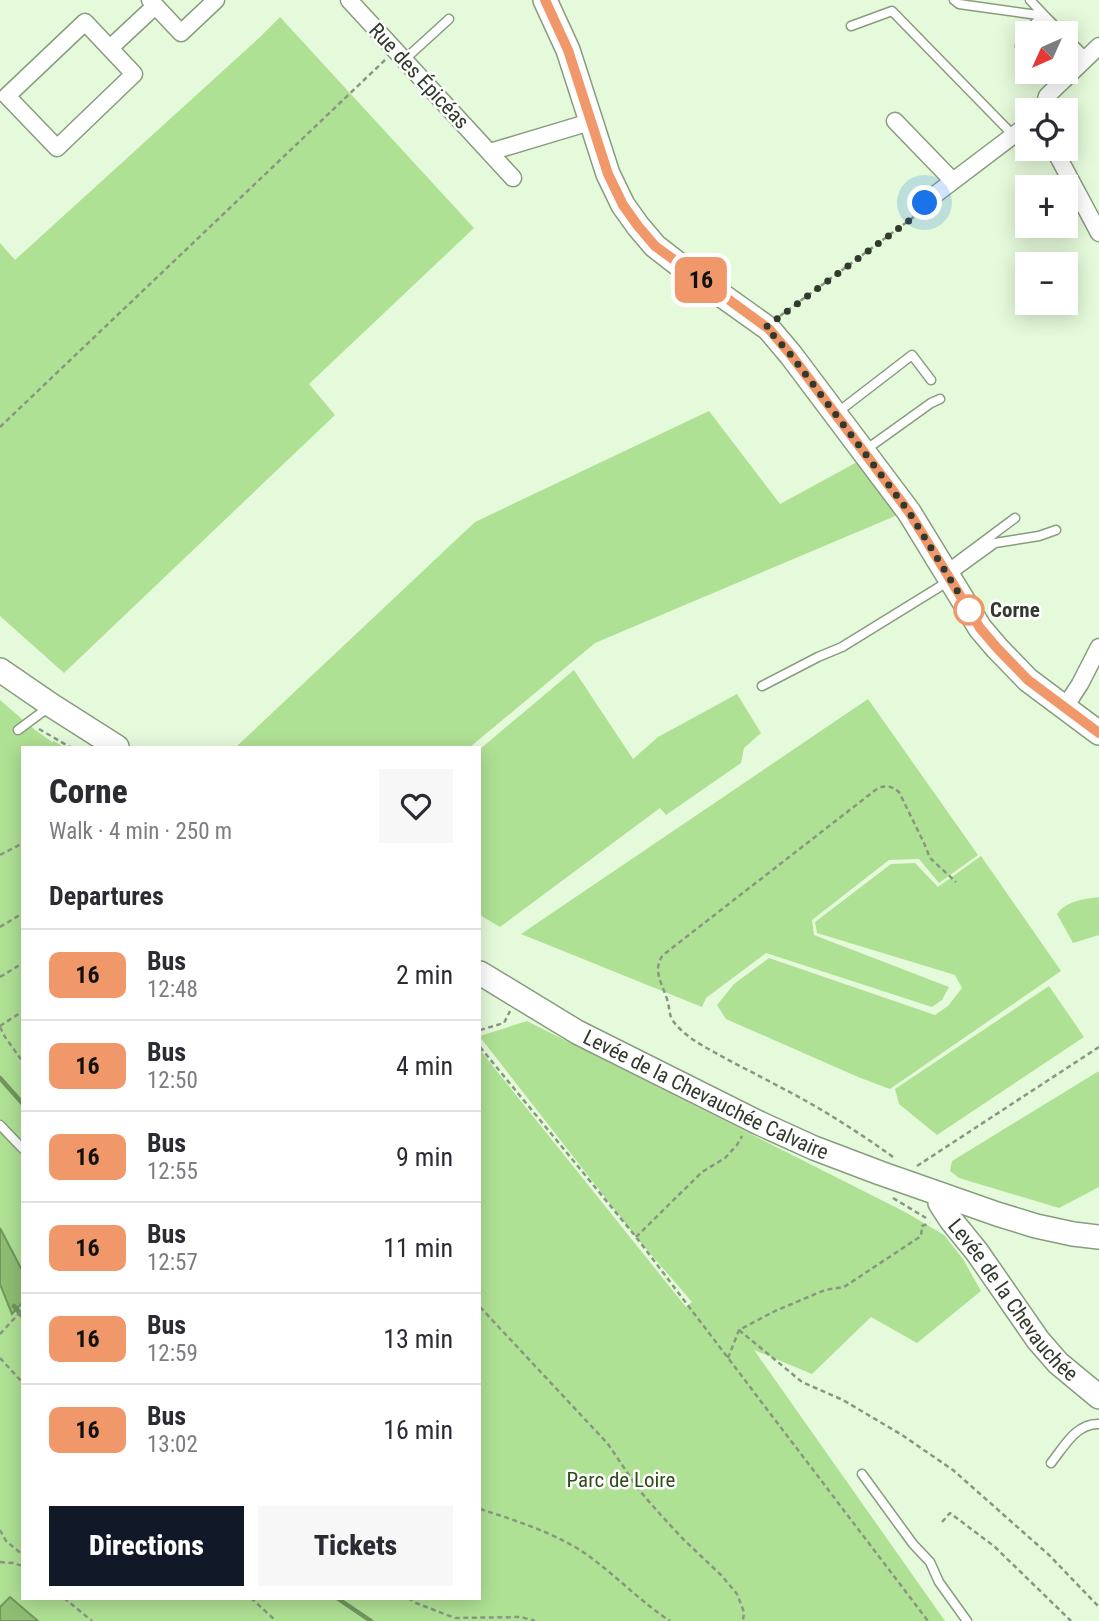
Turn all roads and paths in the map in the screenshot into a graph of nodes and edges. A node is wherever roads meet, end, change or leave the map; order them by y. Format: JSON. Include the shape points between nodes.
{"nodes":[{"id":1,"x":216,"y":0,"type":"edge"},
{"id":2,"x":349,"y":0,"type":"edge"},
{"id":3,"x":545,"y":0,"type":"edge"},
{"id":4,"x":954,"y":0,"type":"edge"},
{"id":5,"x":1030,"y":0,"type":"edge"},
{"id":6,"x":153,"y":3,"type":"edge"},
{"id":7,"x":1045,"y":16,"type":"junction"},
{"id":8,"x":449,"y":19,"type":"dead end"},
{"id":9,"x":1038,"y":21,"type":"edge"},
{"id":10,"x":1050,"y":21,"type":"edge"},
{"id":11,"x":851,"y":26,"type":"dead end"},
{"id":12,"x":1099,"y":46,"type":"edge"},
{"id":13,"x":110,"y":48,"type":"junction"},
{"id":14,"x":1078,"y":49,"type":"edge"},
{"id":15,"x":399,"y":55,"type":"junction"},
{"id":16,"x":1087,"y":58,"type":"junction"},
{"id":17,"x":1047,"y":98,"type":"edge"},
{"id":18,"x":895,"y":121,"type":"dead end"},
{"id":19,"x":590,"y":122,"type":"junction"},
{"id":20,"x":1014,"y":136,"type":"joint"},
{"id":21,"x":490,"y":152,"type":"junction"},
{"id":22,"x":1060,"y":161,"type":"edge"},
{"id":23,"x":513,"y":178,"type":"dead end"},
{"id":24,"x":953,"y":181,"type":"junction"},
{"id":25,"x":925,"y":203,"type":"joint"},
{"id":26,"x":1099,"y":233,"type":"edge"},
{"id":27,"x":766,"y":327,"type":"junction"},
{"id":28,"x":931,"y":380,"type":"dead end"},
{"id":29,"x":940,"y":399,"type":"dead end"},
{"id":30,"x":836,"y":414,"type":"junction"},
{"id":31,"x":0,"y":427,"type":"edge"},
{"id":32,"x":864,"y":451,"type":"junction"},
{"id":33,"x":1015,"y":518,"type":"dead end"},
{"id":34,"x":1056,"y":530,"type":"dead end"},
{"id":35,"x":949,"y":575,"type":"junction"},
{"id":36,"x":1099,"y":647,"type":"edge"},
{"id":37,"x":0,"y":670,"type":"edge"},
{"id":38,"x":762,"y":686,"type":"dead end"},
{"id":39,"x":51,"y":705,"type":"junction"},
{"id":40,"x":1065,"y":707,"type":"junction"},
{"id":41,"x":28,"y":722,"type":"junction"},
{"id":42,"x":18,"y":730,"type":"dead end"},
{"id":43,"x":1099,"y":733,"type":"edge"},
{"id":44,"x":68,"y":746,"type":"edge"},
{"id":45,"x":115,"y":746,"type":"edge"},
{"id":46,"x":21,"y":844,"type":"edge"},
{"id":47,"x":0,"y":855,"type":"edge"},
{"id":48,"x":956,"y":882,"type":"dead end"},
{"id":49,"x":21,"y":914,"type":"edge"},
{"id":50,"x":0,"y":927,"type":"edge"},
{"id":51,"x":21,"y":964,"type":"edge"},
{"id":52,"x":481,"y":974,"type":"edge"},
{"id":53,"x":0,"y":978,"type":"edge"},
{"id":54,"x":512,"y":1008,"type":"dead end"},
{"id":55,"x":21,"y":1012,"type":"edge"},
{"id":56,"x":0,"y":1026,"type":"edge"},
{"id":57,"x":481,"y":1030,"type":"edge"},
{"id":58,"x":1099,"y":1047,"type":"edge"},
{"id":59,"x":481,"y":1048,"type":"edge"},
{"id":60,"x":21,"y":1059,"type":"edge"},
{"id":61,"x":0,"y":1125,"type":"edge"},
{"id":62,"x":745,"y":1129,"type":"dead end"},
{"id":63,"x":21,"y":1147,"type":"edge"},
{"id":64,"x":892,"y":1157,"type":"dead end"},
{"id":65,"x":915,"y":1168,"type":"dead end"},
{"id":66,"x":942,"y":1195,"type":"junction"},
{"id":67,"x":933,"y":1221,"type":"dead end"},
{"id":68,"x":636,"y":1237,"type":"junction"},
{"id":69,"x":1099,"y":1237,"type":"edge"},
{"id":70,"x":481,"y":1308,"type":"edge"},
{"id":71,"x":21,"y":1311,"type":"edge"},
{"id":72,"x":739,"y":1330,"type":"junction"},
{"id":73,"x":0,"y":1334,"type":"edge"},
{"id":74,"x":0,"y":1358,"type":"edge"},
{"id":75,"x":728,"y":1358,"type":"junction"},
{"id":76,"x":21,"y":1380,"type":"edge"},
{"id":77,"x":1099,"y":1397,"type":"edge"},
{"id":78,"x":1099,"y":1424,"type":"edge"},
{"id":79,"x":1051,"y":1463,"type":"dead end"},
{"id":80,"x":862,"y":1474,"type":"dead end"},
{"id":81,"x":481,"y":1509,"type":"edge"},
{"id":82,"x":942,"y":1522,"type":"dead end"},
{"id":83,"x":0,"y":1530,"type":"edge"},
{"id":84,"x":21,"y":1553,"type":"edge"},
{"id":85,"x":0,"y":1562,"type":"edge"},
{"id":86,"x":21,"y":1565,"type":"edge"},
{"id":87,"x":66,"y":1600,"type":"edge"},
{"id":88,"x":253,"y":1600,"type":"edge"},
{"id":89,"x":411,"y":1600,"type":"edge"},
{"id":90,"x":1099,"y":1606,"type":"edge"},
{"id":91,"x":1069,"y":1620,"type":"edge"},
{"id":92,"x":92,"y":1621,"type":"edge"},
{"id":93,"x":276,"y":1621,"type":"edge"},
{"id":94,"x":535,"y":1621,"type":"edge"},
{"id":95,"x":670,"y":1621,"type":"edge"},
{"id":96,"x":743,"y":1621,"type":"edge"},
{"id":97,"x":928,"y":1621,"type":"edge"},
{"id":98,"x":967,"y":1621,"type":"edge"}],
"edges":[{"from":1,"to":6,"type":"street","via":[[181,33]]},
{"from":2,"to":15,"type":"street","name":"Rue des Épicéas"},
{"from":3,"to":19,"type":"street","via":[[568,50]]},
{"from":4,"to":7,"type":"lane"},
{"from":5,"to":7,"type":"lane"},
{"from":6,"to":13,"type":"street"},
{"from":7,"to":9,"type":"lane"},
{"from":7,"to":10,"type":"lane"},
{"from":8,"to":15,"type":"lane"},
{"from":11,"to":20,"type":"lane","via":[[892,11]]},
{"from":12,"to":16,"type":"street"},
{"from":13,"to":13,"type":"street","via":[[85,22],[7,96],[57,148],[134,74]]},
{"from":14,"to":16,"type":"lane"},
{"from":15,"to":21,"type":"street","name":"Rue des Épicéas"},
{"from":15,"to":31,"type":"path"},
{"from":16,"to":17,"type":"street"},
{"from":18,"to":24,"type":"street"},
{"from":19,"to":21,"type":"street"},
{"from":19,"to":27,"type":"street","via":[[623,205],[655,246]]},
{"from":20,"to":24,"type":"street"},
{"from":21,"to":23,"type":"street","name":"Rue des Épicéas"},
{"from":22,"to":26,"type":"street"},
{"from":24,"to":25,"type":"street"},
{"from":25,"to":27,"type":"path","via":[[922,211]]},
{"from":27,"to":30,"type":"street"},
{"from":28,"to":30,"type":"lane","via":[[912,355]]},
{"from":29,"to":32,"type":"lane"},
{"from":30,"to":32,"type":"street"},
{"from":32,"to":35,"type":"street"},
{"from":33,"to":35,"type":"lane"},
{"from":34,"to":35,"type":"lane","via":[[995,543]]},
{"from":35,"to":38,"type":"lane","via":[[842,647]]},
{"from":35,"to":40,"type":"street","via":[[980,628],[1004,656]]},
{"from":36,"to":40,"type":"street"},
{"from":37,"to":39,"type":"street"},
{"from":39,"to":41,"type":"lane"},
{"from":39,"to":45,"type":"street"},
{"from":40,"to":43,"type":"street"},
{"from":41,"to":42,"type":"lane"},
{"from":41,"to":44,"type":"path"},
{"from":46,"to":47,"type":"path"},
{"from":48,"to":64,"type":"path","via":[[930,858],[899,792],[886,785],[663,955],[657,968],[670,1017],[691,1039],[810,1103]]},
{"from":49,"to":50,"type":"path"},
{"from":51,"to":53,"type":"path"},
{"from":52,"to":66,"type":"street","name":"Levée de la Chevauchée Calvaire","via":[[577,1031],[759,1123]]},
{"from":54,"to":57,"type":"path","via":[[504,1023]]},
{"from":55,"to":56,"type":"path"},
{"from":56,"to":60,"type":"path"},
{"from":58,"to":65,"type":"path"},
{"from":59,"to":68,"type":"path"},
{"from":61,"to":63,"type":"lane"},
{"from":62,"to":68,"type":"path","via":[[725,1158],[702,1172]]},
{"from":66,"to":69,"type":"street","name":"Levée de la Chevauchée Calvaire","via":[[1036,1226]]},
{"from":66,"to":77,"type":"street","name":"Levée de la Chevauchée","via":[[940,1203],[951,1220],[1038,1340]]},
{"from":67,"to":72,"type":"path","via":[[922,1226],[921,1236],[844,1287],[825,1290]]},
{"from":68,"to":75,"type":"path"},
{"from":70,"to":96,"type":"path","via":[[608,1444],[660,1514],[721,1574],[737,1594]]},
{"from":71,"to":73,"type":"path"},
{"from":72,"to":75,"type":"path"},
{"from":72,"to":90,"type":"path","via":[[802,1382],[843,1400],[953,1470]]},
{"from":74,"to":76,"type":"path"},
{"from":75,"to":97,"type":"path"},
{"from":78,"to":79,"type":"lane","via":[[1081,1427]]},
{"from":80,"to":98,"type":"lane","via":[[930,1562]]},
{"from":81,"to":95,"type":"path","via":[[520,1521],[581,1551]]},
{"from":82,"to":91,"type":"path","via":[[950,1513],[995,1547]]},
{"from":83,"to":84,"type":"path"},
{"from":85,"to":86,"type":"path"},
{"from":87,"to":92,"type":"path"},
{"from":88,"to":93,"type":"path"},
{"from":89,"to":94,"type":"path","via":[[455,1618]]}]}
